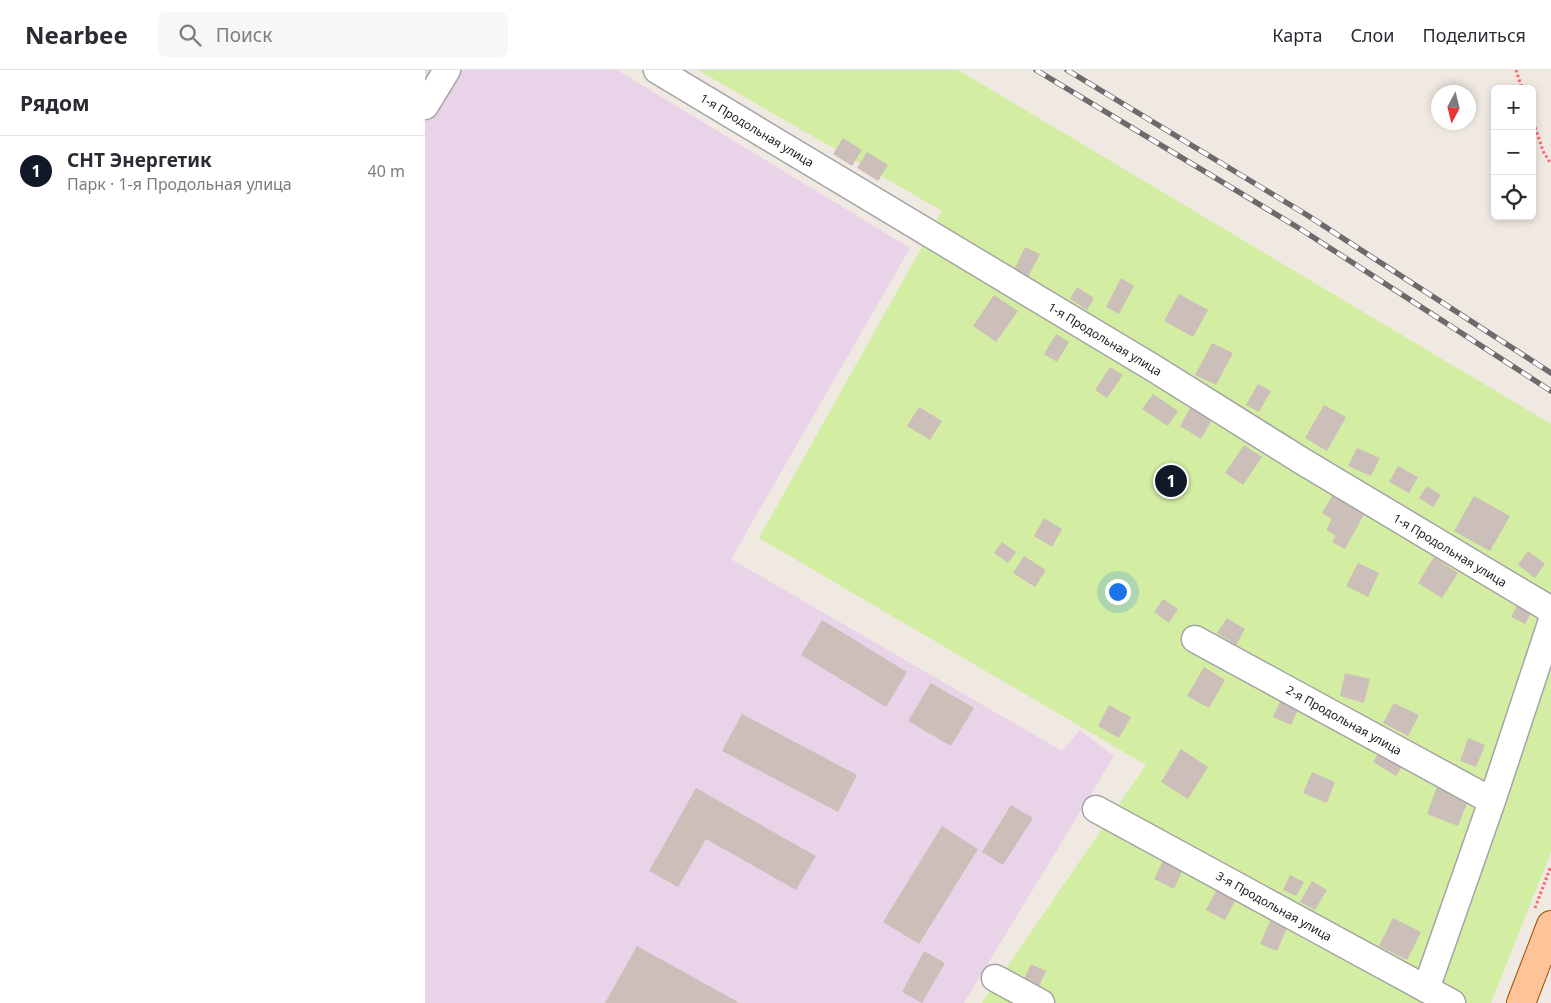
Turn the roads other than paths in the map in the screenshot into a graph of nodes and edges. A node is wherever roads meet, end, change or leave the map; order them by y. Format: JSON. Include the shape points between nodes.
{"nodes":[{"id":1,"x":447,"y":70,"type":"edge"},
{"id":2,"x":657,"y":70,"type":"edge"},
{"id":3,"x":425,"y":106,"type":"edge"},
{"id":4,"x":1551,"y":610,"type":"edge"},
{"id":5,"x":1551,"y":623,"type":"edge"},
{"id":6,"x":1195,"y":638,"type":"dead end"},
{"id":7,"x":1492,"y":801,"type":"junction"},
{"id":8,"x":1096,"y":809,"type":"dead end"},
{"id":9,"x":1551,"y":925,"type":"edge"},
{"id":10,"x":995,"y":978,"type":"dead end"},
{"id":11,"x":1426,"y":989,"type":"junction"},
{"id":12,"x":1041,"y":1003,"type":"edge"},
{"id":13,"x":1452,"y":1003,"type":"edge"},
{"id":14,"x":1521,"y":1003,"type":"edge"}],
"edges":[{"from":1,"to":3,"type":"street"},
{"from":2,"to":4,"type":"street","name":"1-я Продольная улица"},
{"from":5,"to":7,"type":"street"},
{"from":6,"to":7,"type":"street","name":"2-я Продольная улица"},
{"from":7,"to":11,"type":"street"},
{"from":8,"to":11,"type":"street","name":"3-я Продольная улица"},
{"from":9,"to":14,"type":"main road"},
{"from":10,"to":12,"type":"street"},
{"from":11,"to":13,"type":"street","name":"3-я Продольная улица"}]}
